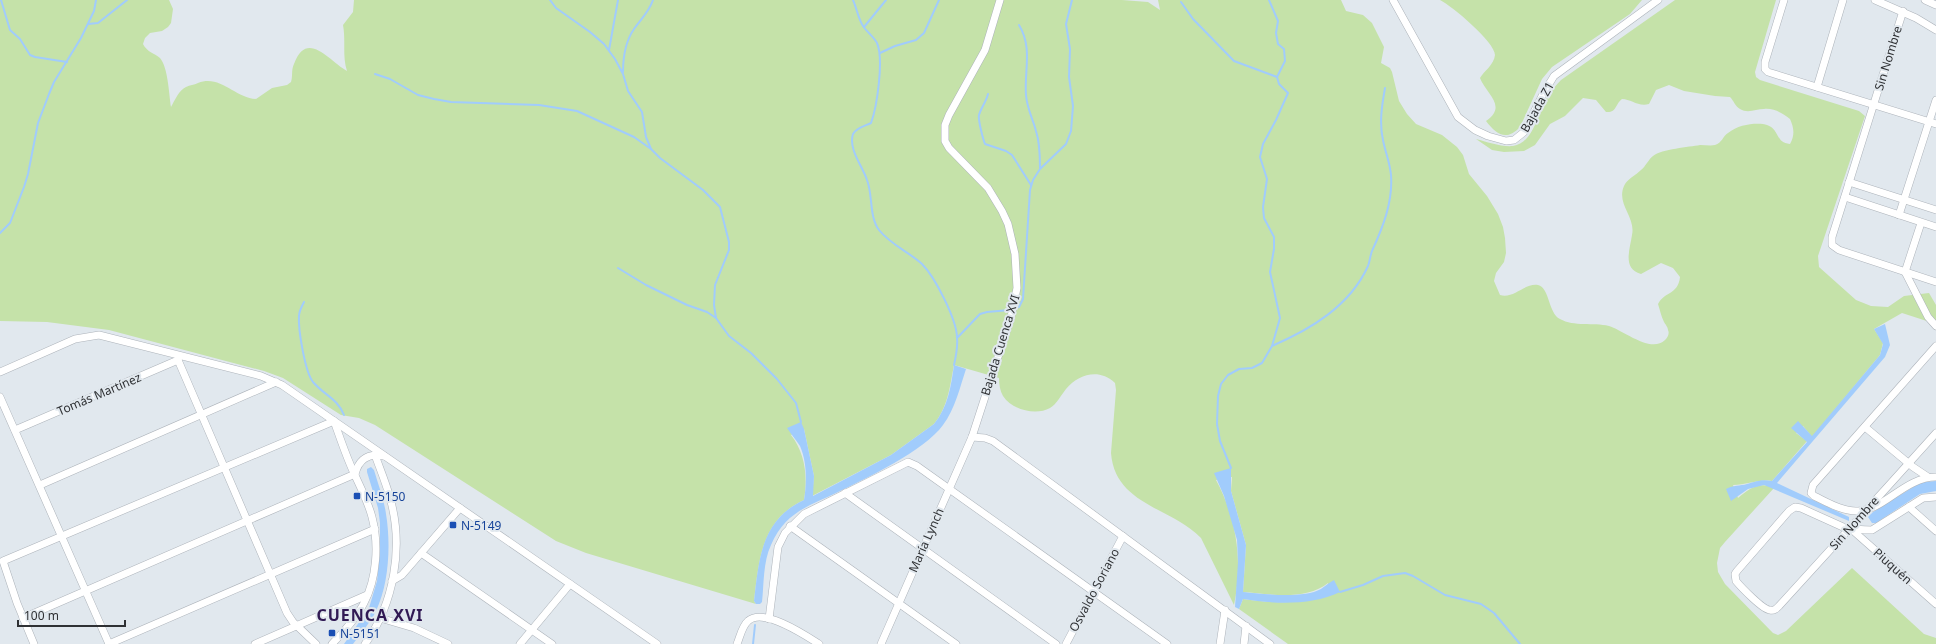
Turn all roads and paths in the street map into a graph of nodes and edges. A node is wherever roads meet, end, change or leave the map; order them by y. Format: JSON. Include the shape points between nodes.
{"nodes":[{"id":1,"x":1000,"y":0,"type":"edge"},
{"id":2,"x":1393,"y":0,"type":"edge"},
{"id":3,"x":1658,"y":0,"type":"edge"},
{"id":4,"x":1784,"y":0,"type":"edge"},
{"id":5,"x":1843,"y":0,"type":"edge"},
{"id":6,"x":1875,"y":0,"type":"edge"},
{"id":7,"x":1925,"y":0,"type":"edge"},
{"id":8,"x":1936,"y":6,"type":"edge"},
{"id":9,"x":1903,"y":11,"type":"junction"},
{"id":10,"x":1936,"y":30,"type":"edge"},
{"id":11,"x":1817,"y":88,"type":"junction"},
{"id":12,"x":1936,"y":100,"type":"edge"},
{"id":13,"x":1874,"y":105,"type":"junction"},
{"id":14,"x":1933,"y":123,"type":"edge"},
{"id":15,"x":1849,"y":182,"type":"junction"},
{"id":16,"x":1845,"y":197,"type":"junction"},
{"id":17,"x":1904,"y":200,"type":"junction"},
{"id":18,"x":1936,"y":210,"type":"edge"},
{"id":19,"x":1899,"y":215,"type":"junction"},
{"id":20,"x":1921,"y":222,"type":"junction"},
{"id":21,"x":1936,"y":227,"type":"edge"},
{"id":22,"x":1905,"y":272,"type":"junction"},
{"id":23,"x":1936,"y":282,"type":"edge"},
{"id":24,"x":1936,"y":326,"type":"edge"},
{"id":25,"x":1936,"y":346,"type":"edge"},
{"id":26,"x":179,"y":358,"type":"junction"},
{"id":27,"x":0,"y":372,"type":"edge"},
{"id":28,"x":276,"y":382,"type":"junction"},
{"id":29,"x":0,"y":397,"type":"edge"},
{"id":30,"x":201,"y":414,"type":"junction"},
{"id":31,"x":334,"y":420,"type":"junction"},
{"id":32,"x":1865,"y":427,"type":"junction"},
{"id":33,"x":15,"y":430,"type":"junction"},
{"id":34,"x":1936,"y":433,"type":"edge"},
{"id":35,"x":972,"y":437,"type":"junction"},
{"id":36,"x":375,"y":455,"type":"junction"},
{"id":37,"x":387,"y":457,"type":"junction"},
{"id":38,"x":1908,"y":464,"type":"junction"},
{"id":39,"x":224,"y":468,"type":"junction"},
{"id":40,"x":355,"y":474,"type":"junction"},
{"id":41,"x":1928,"y":477,"type":"junction"},
{"id":42,"x":1936,"y":478,"type":"edge"},
{"id":43,"x":40,"y":485,"type":"junction"},
{"id":44,"x":949,"y":489,"type":"junction"},
{"id":45,"x":845,"y":493,"type":"junction"},
{"id":46,"x":1936,"y":497,"type":"edge"},
{"id":47,"x":1909,"y":507,"type":"junction"},
{"id":48,"x":460,"y":508,"type":"junction"},
{"id":49,"x":1867,"y":510,"type":"junction"},
{"id":50,"x":247,"y":521,"type":"junction"},
{"id":51,"x":790,"y":526,"type":"junction"},
{"id":52,"x":1850,"y":528,"type":"junction"},
{"id":53,"x":375,"y":529,"type":"junction"},
{"id":54,"x":1936,"y":531,"type":"edge"},
{"id":55,"x":1123,"y":536,"type":"junction"},
{"id":56,"x":61,"y":537,"type":"junction"},
{"id":57,"x":923,"y":549,"type":"junction"},
{"id":58,"x":421,"y":553,"type":"junction"},
{"id":59,"x":270,"y":574,"type":"junction"},
{"id":60,"x":392,"y":581,"type":"junction"},
{"id":61,"x":570,"y":584,"type":"junction"},
{"id":62,"x":85,"y":590,"type":"junction"},
{"id":63,"x":1093,"y":592,"type":"junction"},
{"id":64,"x":367,"y":595,"type":"junction"},
{"id":65,"x":899,"y":603,"type":"junction"},
{"id":66,"x":1936,"y":604,"type":"edge"},
{"id":67,"x":1225,"y":610,"type":"junction"},
{"id":68,"x":23,"y":618,"type":"junction"},
{"id":69,"x":380,"y":618,"type":"junction"},
{"id":70,"x":769,"y":619,"type":"junction"},
{"id":71,"x":296,"y":626,"type":"junction"},
{"id":72,"x":1246,"y":626,"type":"junction"},
{"id":73,"x":532,"y":630,"type":"junction"},
{"id":74,"x":34,"y":644,"type":"edge"},
{"id":75,"x":109,"y":644,"type":"edge"},
{"id":76,"x":255,"y":644,"type":"edge"},
{"id":77,"x":316,"y":644,"type":"edge"},
{"id":78,"x":332,"y":644,"type":"edge"},
{"id":79,"x":365,"y":644,"type":"edge"},
{"id":80,"x":448,"y":644,"type":"edge"},
{"id":81,"x":520,"y":644,"type":"edge"},
{"id":82,"x":552,"y":644,"type":"edge"},
{"id":83,"x":657,"y":644,"type":"edge"},
{"id":84,"x":737,"y":644,"type":"edge"},
{"id":85,"x":819,"y":644,"type":"edge"},
{"id":86,"x":881,"y":644,"type":"edge"},
{"id":87,"x":956,"y":644,"type":"edge"},
{"id":88,"x":1056,"y":644,"type":"edge"},
{"id":89,"x":1066,"y":644,"type":"edge"},
{"id":90,"x":1167,"y":644,"type":"edge"},
{"id":91,"x":1220,"y":644,"type":"edge"},
{"id":92,"x":1244,"y":644,"type":"edge"},
{"id":93,"x":1269,"y":644,"type":"edge"}],
"edges":[{"from":1,"to":35,"type":"street","name":"Bajada Cuenca XVI","via":[[986,50],[949,115],[944,134],[949,148],[988,188],[995,199],[1010,231],[1017,272],[1015,303]]},
{"from":2,"to":3,"type":"street","name":"Bajada Z1","via":[[1458,117],[1475,130],[1506,141],[1514,140],[1524,132],[1542,94],[1554,76]]},
{"from":4,"to":11,"type":"street","name":"Sin Nombre","via":[[1765,69],[1772,74]]},
{"from":5,"to":11,"type":"street"},
{"from":6,"to":9,"type":"street"},
{"from":7,"to":8,"type":"street"},
{"from":9,"to":10,"type":"street"},
{"from":9,"to":13,"type":"street","name":"Sin Nombre"},
{"from":11,"to":13,"type":"street","name":"Sin Nombre"},
{"from":12,"to":14,"type":"street"},
{"from":13,"to":14,"type":"street","name":"Sin Nombre"},
{"from":13,"to":15,"type":"street","name":"Sin Nombre"},
{"from":14,"to":17,"type":"street"},
{"from":15,"to":16,"type":"street","name":"Sin Nombre"},
{"from":15,"to":17,"type":"street"},
{"from":16,"to":19,"type":"street"},
{"from":16,"to":22,"type":"street","name":"Sin Nombre","via":[[1832,237],[1832,245],[1839,250]]},
{"from":17,"to":18,"type":"street"},
{"from":17,"to":19,"type":"street"},
{"from":19,"to":20,"type":"street"},
{"from":20,"to":21,"type":"street"},
{"from":20,"to":22,"type":"street"},
{"from":22,"to":23,"type":"street","name":"Sin Nombre"},
{"from":22,"to":24,"type":"street","via":[[1928,317]]},
{"from":25,"to":32,"type":"street"},
{"from":26,"to":27,"type":"street","via":[[106,336],[91,335],[75,339]]},
{"from":26,"to":28,"type":"street"},
{"from":26,"to":30,"type":"street"},
{"from":26,"to":33,"type":"street","name":"Tomás Martínez"},
{"from":28,"to":30,"type":"street"},
{"from":28,"to":31,"type":"street"},
{"from":29,"to":33,"type":"street"},
{"from":30,"to":39,"type":"street"},
{"from":30,"to":43,"type":"street"},
{"from":31,"to":37,"type":"street"},
{"from":31,"to":39,"type":"street"},
{"from":31,"to":40,"type":"street"},
{"from":32,"to":38,"type":"street"},
{"from":32,"to":49,"type":"street","via":[[1811,490],[1814,496],[1843,508]]},
{"from":33,"to":43,"type":"street"},
{"from":34,"to":38,"type":"street","name":"Sin Nombre"},
{"from":35,"to":44,"type":"street","name":"María Lynch"},
{"from":35,"to":55,"type":"street","via":[[993,441]]},
{"from":36,"to":37,"type":"street"},
{"from":36,"to":40,"type":"street","via":[[361,461]]},
{"from":36,"to":60,"type":"street","via":[[393,511],[395,539]]},
{"from":37,"to":48,"type":"street"},
{"from":38,"to":41,"type":"street"},
{"from":38,"to":49,"type":"street","name":"Sin Nombre"},
{"from":39,"to":50,"type":"street"},
{"from":39,"to":56,"type":"street"},
{"from":40,"to":50,"type":"street"},
{"from":40,"to":53,"type":"street"},
{"from":41,"to":42,"type":"street"},
{"from":41,"to":49,"type":"street","via":[[1915,481]]},
{"from":43,"to":56,"type":"street"},
{"from":44,"to":45,"type":"street","via":[[908,462]]},
{"from":44,"to":57,"type":"street","name":"María Lynch"},
{"from":44,"to":63,"type":"street"},
{"from":45,"to":51,"type":"street","via":[[804,514]]},
{"from":45,"to":57,"type":"street"},
{"from":46,"to":47,"type":"street","via":[[1923,498]]},
{"from":47,"to":52,"type":"street","via":[[1874,530]]},
{"from":47,"to":54,"type":"street"},
{"from":48,"to":58,"type":"street"},
{"from":48,"to":61,"type":"street"},
{"from":49,"to":52,"type":"street","name":"Sin Nombre"},
{"from":50,"to":59,"type":"street"},
{"from":50,"to":62,"type":"street"},
{"from":51,"to":65,"type":"street"},
{"from":51,"to":70,"type":"street","via":[[778,547]]},
{"from":52,"to":52,"type":"street","name":"Sin Nombre","via":[[1779,606],[1771,611],[1762,607],[1734,578],[1742,565],[1795,507]]},
{"from":52,"to":66,"type":"street","name":"Piuquén"},
{"from":53,"to":59,"type":"street"},
{"from":53,"to":64,"type":"street","via":[[376,553]]},
{"from":55,"to":63,"type":"street","name":"Osvaldo Soriano"},
{"from":55,"to":67,"type":"street"},
{"from":56,"to":62,"type":"street"},
{"from":56,"to":68,"type":"street","via":[[3,561]]},
{"from":57,"to":65,"type":"street","name":"María Lynch"},
{"from":57,"to":88,"type":"street"},
{"from":58,"to":60,"type":"street"},
{"from":58,"to":73,"type":"street"},
{"from":59,"to":71,"type":"street","via":[[287,613]]},
{"from":59,"to":75,"type":"street"},
{"from":60,"to":69,"type":"street","via":[[390,594]]},
{"from":61,"to":73,"type":"street"},
{"from":61,"to":83,"type":"street"},
{"from":62,"to":68,"type":"street"},
{"from":62,"to":75,"type":"street"},
{"from":63,"to":89,"type":"street","name":"Osvaldo Soriano"},
{"from":63,"to":90,"type":"street"},
{"from":64,"to":71,"type":"street"},
{"from":64,"to":78,"type":"street","via":[[357,615]]},
{"from":65,"to":86,"type":"street","name":"María Lynch"},
{"from":65,"to":87,"type":"street"},
{"from":67,"to":72,"type":"street"},
{"from":67,"to":91,"type":"street"},
{"from":68,"to":74,"type":"street"},
{"from":69,"to":79,"type":"street"},
{"from":69,"to":80,"type":"street","via":[[420,630]]},
{"from":70,"to":84,"type":"street","via":[[755,618],[747,622]]},
{"from":70,"to":85,"type":"street","via":[[794,629]]},
{"from":71,"to":76,"type":"street"},
{"from":71,"to":77,"type":"street"},
{"from":72,"to":92,"type":"street"},
{"from":72,"to":93,"type":"street"},
{"from":73,"to":81,"type":"street"},
{"from":73,"to":82,"type":"street"}]}
